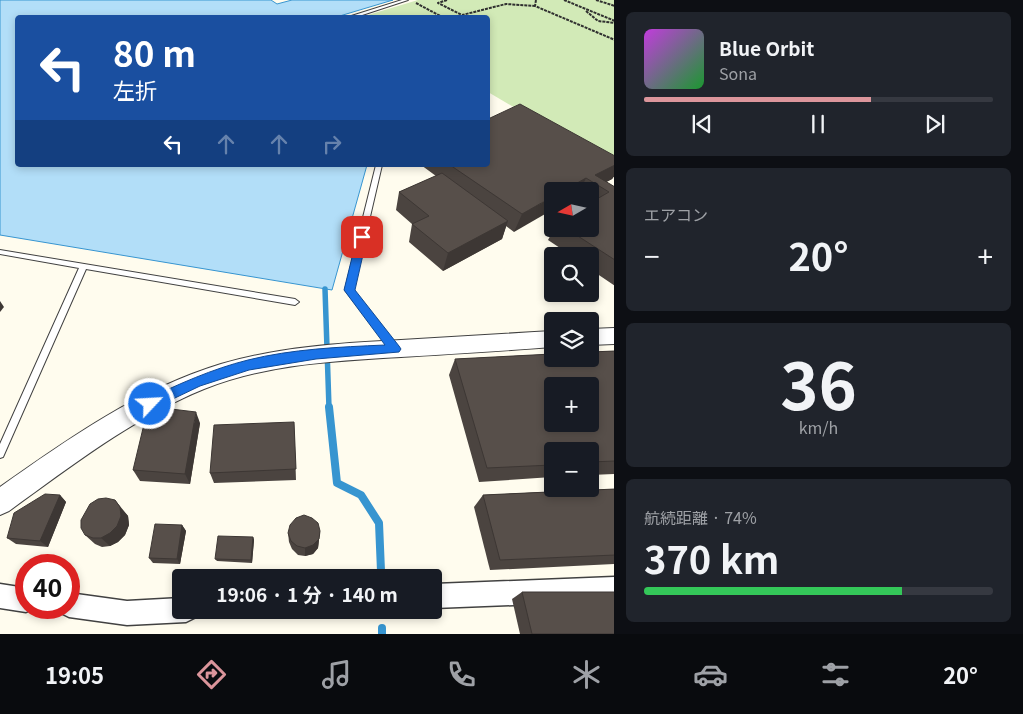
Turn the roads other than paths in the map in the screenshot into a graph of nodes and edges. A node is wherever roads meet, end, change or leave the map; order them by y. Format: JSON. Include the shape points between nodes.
{"nodes":[{"id":1,"x":406,"y":0,"type":"edge"},
{"id":2,"x":357,"y":15,"type":"edge"},
{"id":3,"x":380,"y":167,"type":"edge"},
{"id":4,"x":0,"y":252,"type":"edge"},
{"id":5,"x":84,"y":267,"type":"junction"},
{"id":6,"x":294,"y":302,"type":"dead end"},
{"id":7,"x":614,"y":336,"type":"edge"},
{"id":8,"x":599,"y":337,"type":"edge"},
{"id":9,"x":544,"y":340,"type":"edge"},
{"id":10,"x":395,"y":349,"type":"junction"},
{"id":11,"x":0,"y":454,"type":"edge"},
{"id":12,"x":0,"y":502,"type":"edge"},
{"id":13,"x":614,"y":589,"type":"edge"},
{"id":14,"x":0,"y":596,"type":"edge"},
{"id":15,"x":442,"y":596,"type":"edge"},
{"id":16,"x":15,"y":598,"type":"edge"},
{"id":17,"x":80,"y":607,"type":"edge"},
{"id":18,"x":172,"y":611,"type":"edge"}],
"edges":[{"from":1,"to":2,"type":"lane"},
{"from":3,"to":10,"type":"lane","via":[[349,290]]},
{"from":4,"to":5,"type":"lane"},
{"from":5,"to":6,"type":"lane"},
{"from":5,"to":11,"type":"lane"},
{"from":7,"to":8,"type":"street"},
{"from":9,"to":10,"type":"street"},
{"from":10,"to":12,"type":"street","via":[[316,354],[249,365],[196,382],[134,411]]},
{"from":13,"to":15,"type":"street"},
{"from":14,"to":16,"type":"street"},
{"from":17,"to":18,"type":"street","via":[[127,613]]}]}
